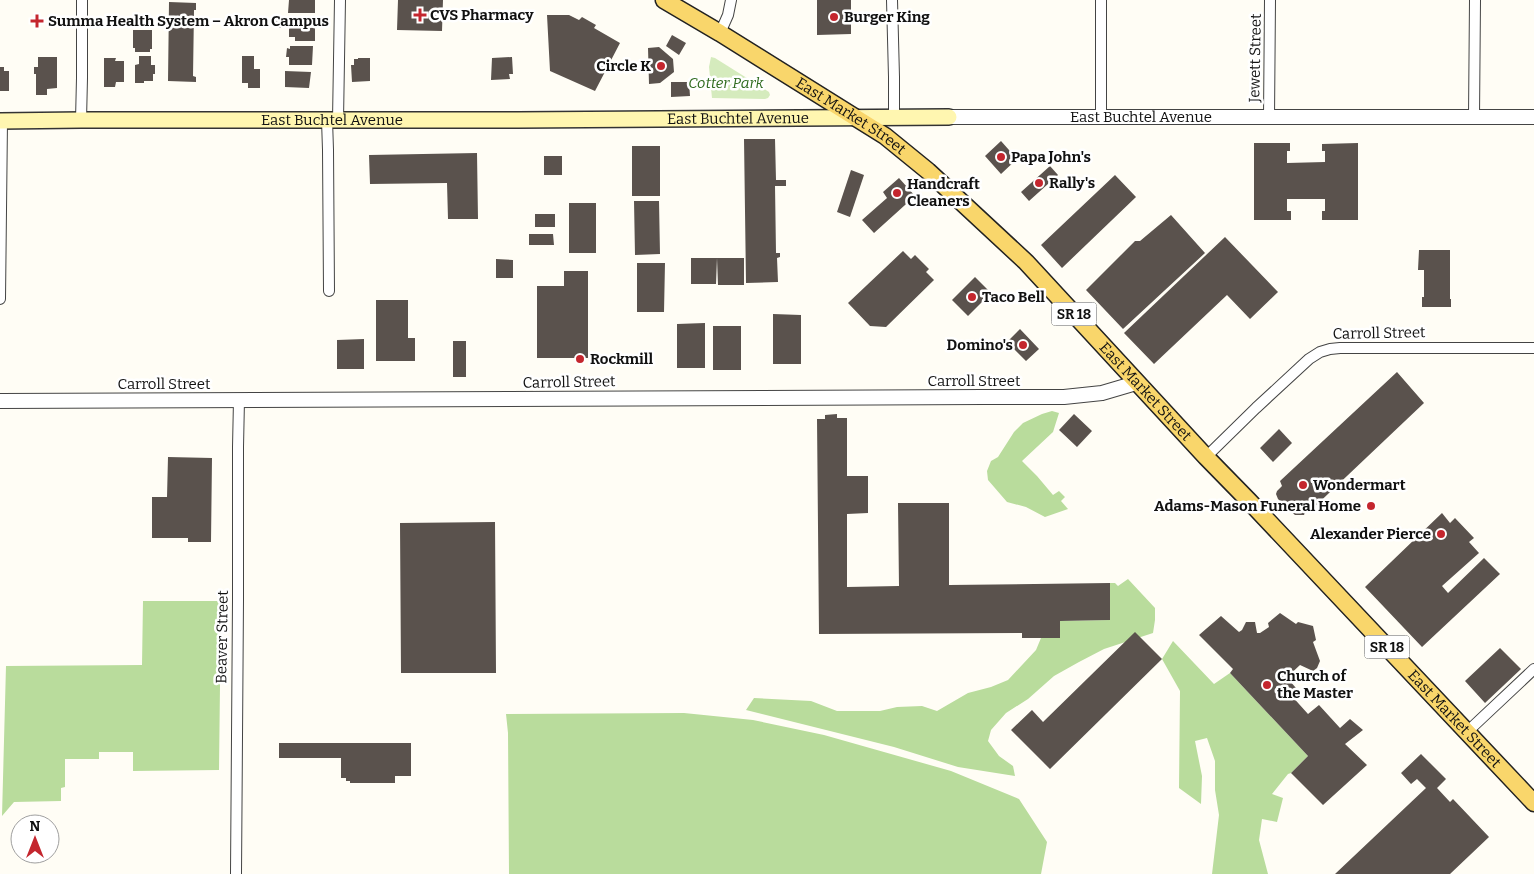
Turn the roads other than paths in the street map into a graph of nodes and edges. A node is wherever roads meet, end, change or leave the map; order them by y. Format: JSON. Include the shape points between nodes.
{"nodes":[{"id":1,"x":82,"y":0,"type":"edge"},
{"id":2,"x":340,"y":0,"type":"edge"},
{"id":3,"x":664,"y":0,"type":"edge"},
{"id":4,"x":732,"y":0,"type":"edge"},
{"id":5,"x":892,"y":0,"type":"edge"},
{"id":6,"x":1101,"y":0,"type":"edge"},
{"id":7,"x":1270,"y":0,"type":"edge"},
{"id":8,"x":1475,"y":0,"type":"edge"},
{"id":9,"x":720,"y":33,"type":"junction"},
{"id":10,"x":1269,"y":116,"type":"junction"},
{"id":11,"x":894,"y":117,"type":"junction"},
{"id":12,"x":949,"y":117,"type":"joint"},
{"id":13,"x":1101,"y":117,"type":"junction"},
{"id":14,"x":1474,"y":117,"type":"junction"},
{"id":15,"x":1534,"y":117,"type":"edge"},
{"id":16,"x":857,"y":118,"type":"junction"},
{"id":17,"x":81,"y":120,"type":"junction"},
{"id":18,"x":332,"y":120,"type":"junction"},
{"id":19,"x":1,"y":121,"type":"edge"},
{"id":20,"x":329,"y":291,"type":"dead end"},
{"id":21,"x":0,"y":300,"type":"edge"},
{"id":22,"x":1534,"y":348,"type":"edge"},
{"id":23,"x":1136,"y":382,"type":"junction"},
{"id":24,"x":239,"y":400,"type":"junction"},
{"id":25,"x":0,"y":401,"type":"edge"},
{"id":26,"x":1206,"y":457,"type":"junction"},
{"id":27,"x":1534,"y":669,"type":"edge"},
{"id":28,"x":1467,"y":732,"type":"junction"},
{"id":29,"x":1534,"y":803,"type":"edge"},
{"id":30,"x":236,"y":874,"type":"edge"}],
"edges":[{"from":1,"to":17,"type":"street"},
{"from":2,"to":18,"type":"street"},
{"from":3,"to":9,"type":"main road","name":"East Market Street","number":"SR 18"},
{"from":4,"to":9,"type":"street"},
{"from":5,"to":11,"type":"street"},
{"from":6,"to":13,"type":"street"},
{"from":7,"to":10,"type":"street","name":"Jewett Street"},
{"from":8,"to":14,"type":"street"},
{"from":9,"to":16,"type":"main road","name":"East Market Street","number":"SR 18"},
{"from":10,"to":13,"type":"street","name":"East Buchtel Avenue"},
{"from":10,"to":14,"type":"street","name":"East Buchtel Avenue"},
{"from":11,"to":12,"type":"main road","name":"East Buchtel Avenue"},
{"from":11,"to":16,"type":"main road","name":"East Buchtel Avenue"},
{"from":12,"to":13,"type":"street","name":"East Buchtel Avenue"},
{"from":14,"to":15,"type":"street","name":"East Buchtel Avenue"},
{"from":16,"to":18,"type":"main road","name":"East Buchtel Avenue"},
{"from":16,"to":23,"type":"main road","name":"East Market Street","number":"SR 18","via":[[908,154],[995,232]]},
{"from":17,"to":18,"type":"main road","name":"East Buchtel Avenue"},
{"from":17,"to":19,"type":"main road","name":"East Buchtel Avenue"},
{"from":18,"to":20,"type":"street","via":[[328,159]]},
{"from":19,"to":21,"type":"street"},
{"from":22,"to":26,"type":"street","name":"Carroll Street","via":[[1340,348],[1320,352]]},
{"from":23,"to":24,"type":"street","name":"Carroll Street","via":[[1102,393],[1064,397]]},
{"from":23,"to":26,"type":"main road","name":"East Market Street","number":"SR 18"},
{"from":24,"to":25,"type":"street","name":"Carroll Street"},
{"from":24,"to":30,"type":"street","name":"Beaver Street"},
{"from":26,"to":28,"type":"main road","name":"East Market Street","number":"SR 18"},
{"from":27,"to":28,"type":"street"},
{"from":28,"to":29,"type":"main road","name":"East Market Street","number":"SR 18"}]}
